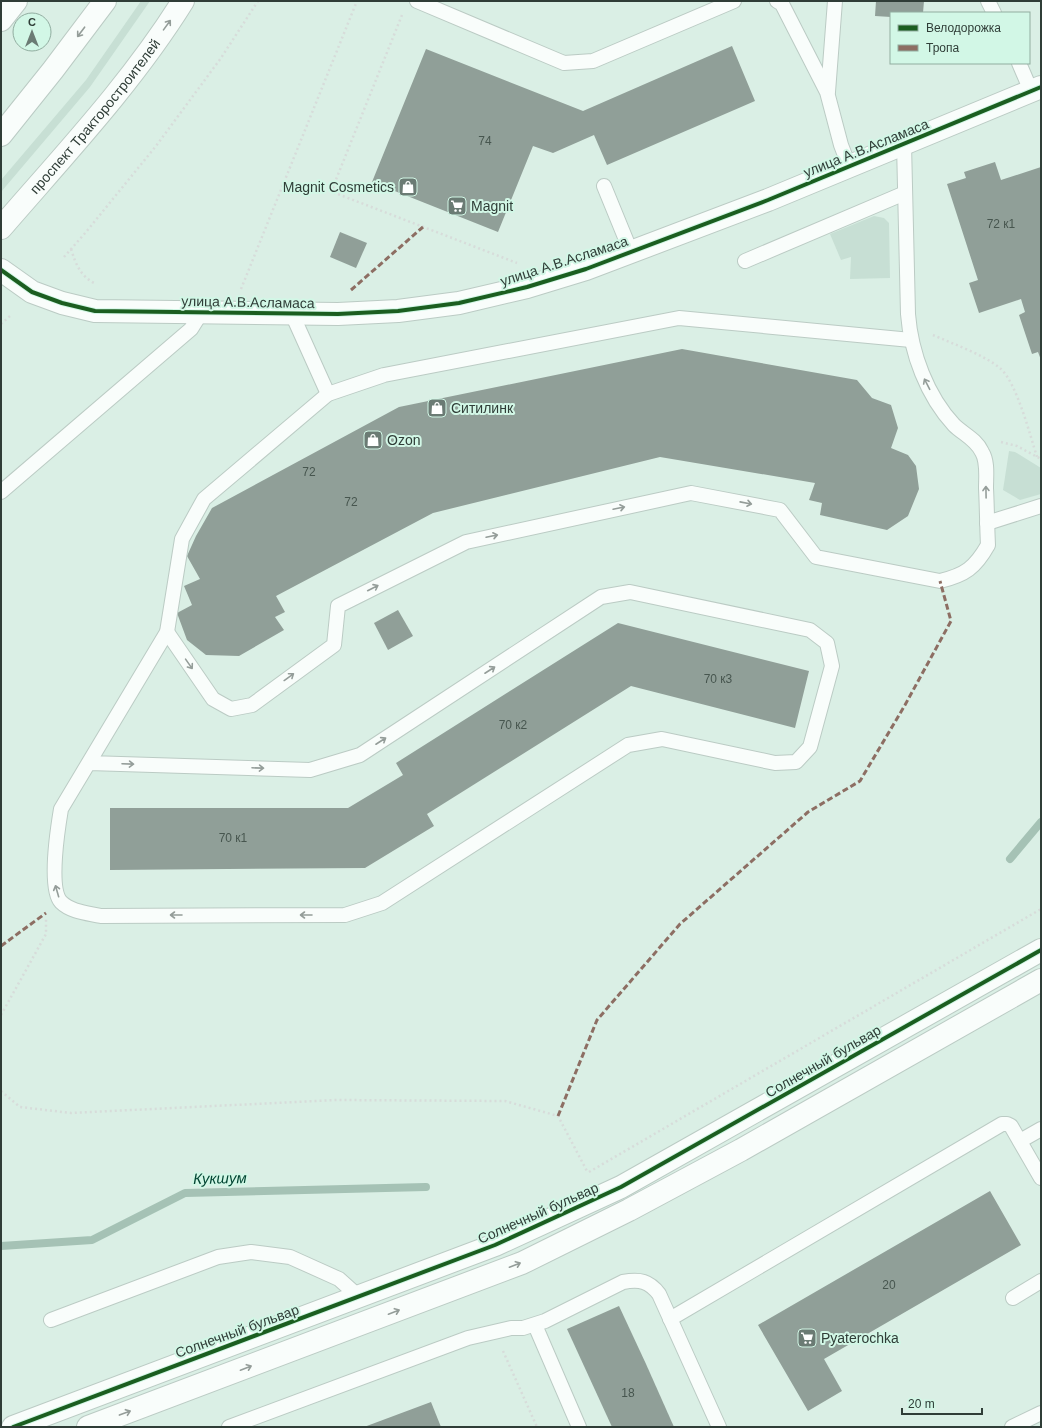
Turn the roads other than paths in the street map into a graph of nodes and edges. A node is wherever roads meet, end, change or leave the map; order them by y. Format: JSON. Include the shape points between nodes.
{"nodes":[{"id":1,"x":16,"y":1,"type":"edge"},
{"id":2,"x":105,"y":1,"type":"edge"},
{"id":3,"x":183,"y":1,"type":"edge"},
{"id":4,"x":417,"y":1,"type":"edge"},
{"id":5,"x":734,"y":1,"type":"edge"},
{"id":6,"x":777,"y":1,"type":"edge"},
{"id":7,"x":835,"y":1,"type":"edge"},
{"id":8,"x":988,"y":1,"type":"edge"},
{"id":9,"x":994,"y":12,"type":"edge"},
{"id":10,"x":1,"y":20,"type":"edge"},
{"id":11,"x":1019,"y":64,"type":"edge"},
{"id":12,"x":1036,"y":89,"type":"edge"},
{"id":13,"x":828,"y":92,"type":"junction"},
{"id":14,"x":1,"y":135,"type":"edge"},
{"id":15,"x":904,"y":144,"type":"junction"},
{"id":16,"x":849,"y":166,"type":"junction"},
{"id":17,"x":604,"y":186,"type":"dead end"},
{"id":18,"x":905,"y":194,"type":"junction"},
{"id":19,"x":1,"y":228,"type":"edge"},
{"id":20,"x":631,"y":252,"type":"junction"},
{"id":21,"x":745,"y":261,"type":"dead end"},
{"id":22,"x":1,"y":270,"type":"edge"},
{"id":23,"x":201,"y":313,"type":"junction"},
{"id":24,"x":292,"y":314,"type":"junction"},
{"id":25,"x":912,"y":340,"type":"junction"},
{"id":26,"x":328,"y":394,"type":"junction"},
{"id":27,"x":1,"y":492,"type":"edge"},
{"id":28,"x":1041,"y":506,"type":"edge"},
{"id":29,"x":987,"y":523,"type":"junction"},
{"id":30,"x":167,"y":632,"type":"junction"},
{"id":31,"x":89,"y":763,"type":"junction"},
{"id":32,"x":1041,"y":950,"type":"edge"},
{"id":33,"x":1041,"y":980,"type":"edge"},
{"id":34,"x":1041,"y":1130,"type":"edge"},
{"id":35,"x":1020,"y":1141,"type":"junction"},
{"id":36,"x":1041,"y":1178,"type":"edge"},
{"id":37,"x":1041,"y":1281,"type":"edge"},
{"id":38,"x":358,"y":1297,"type":"junction"},
{"id":39,"x":1013,"y":1298,"type":"dead end"},
{"id":40,"x":670,"y":1319,"type":"junction"},
{"id":41,"x":51,"y":1320,"type":"dead end"},
{"id":42,"x":369,"y":1321,"type":"junction"},
{"id":43,"x":535,"y":1325,"type":"junction"},
{"id":44,"x":1041,"y":1413,"type":"edge"},
{"id":45,"x":12,"y":1427,"type":"edge"},
{"id":46,"x":88,"y":1427,"type":"edge"},
{"id":47,"x":229,"y":1427,"type":"edge"},
{"id":48,"x":579,"y":1427,"type":"edge"},
{"id":49,"x":719,"y":1427,"type":"edge"},
{"id":50,"x":1012,"y":1427,"type":"edge"}],
"edges":[{"from":1,"to":10,"type":"street"},
{"from":2,"to":14,"type":"street","one_way":true},
{"from":19,"to":3,"type":"street","name":"проспект Тракторостроителей","one_way":true,"via":[[122,86]]},
{"from":4,"to":5,"type":"lane","via":[[564,63],[593,61]]},
{"from":6,"to":13,"type":"lane","via":[[782,4]]},
{"from":7,"to":13,"type":"lane"},
{"from":8,"to":9,"type":"lane"},
{"from":11,"to":12,"type":"lane"},
{"from":12,"to":15,"type":"street","name":"улица А.В.Асламаса"},
{"from":13,"to":16,"type":"lane"},
{"from":15,"to":16,"type":"street","name":"улица А.В.Асламаса"},
{"from":15,"to":18,"type":"lane"},
{"from":16,"to":20,"type":"street","name":"улица А.В.Асламаса"},
{"from":17,"to":20,"type":"lane"},
{"from":18,"to":21,"type":"lane"},
{"from":18,"to":25,"type":"lane","via":[[908,324]]},
{"from":20,"to":24,"type":"street","name":"улица А.В.Асламаса","via":[[527,288],[459,303],[390,311]]},
{"from":22,"to":23,"type":"street","name":"улица А.В.Асламаса","via":[[32,292],[75,306],[95,310]]},
{"from":23,"to":24,"type":"street","name":"улица А.В.Асламаса"},
{"from":23,"to":27,"type":"lane","via":[[191,329]]},
{"from":24,"to":26,"type":"lane"},
{"from":25,"to":26,"type":"lane","via":[[679,318],[384,375]]},
{"from":29,"to":25,"type":"lane","one_way":true,"via":[[985,460],[979,445],[953,424],[939,405],[918,364]]},
{"from":26,"to":30,"type":"lane","via":[[204,499],[182,539]]},
{"from":28,"to":29,"type":"lane"},
{"from":30,"to":29,"type":"lane","one_way":true,"via":[[213,699],[231,709],[252,705],[334,645],[338,606],[466,542],[691,493],[780,510],[816,557],[940,581],[956,577],[972,568],[981,557],[988,546]]},
{"from":30,"to":31,"type":"lane"},
{"from":31,"to":31,"type":"lane","one_way":true,"via":[[310,770],[360,755],[601,597],[630,592],[810,630],[827,643],[832,666],[810,747],[796,762],[776,763],[662,739],[628,745],[382,903],[345,915],[101,916],[73,910],[60,901],[55,884],[56,838],[61,809]]},
{"from":32,"to":38,"type":"street","name":"Солнечный бульвар","via":[[621,1187],[495,1245]]},
{"from":42,"to":33,"type":"street","one_way":true,"via":[[522,1263],[629,1210],[741,1150]]},
{"from":34,"to":35,"type":"lane"},
{"from":35,"to":36,"type":"lane"},
{"from":35,"to":40,"type":"lane","via":[[1011,1126],[1002,1124]]},
{"from":37,"to":39,"type":"lane"},
{"from":38,"to":41,"type":"lane","via":[[339,1279],[290,1257],[251,1252],[218,1256]]},
{"from":38,"to":42,"type":"street"},
{"from":38,"to":45,"type":"street","name":"Солнечный бульвар"},
{"from":40,"to":43,"type":"lane","via":[[659,1294],[653,1287],[634,1280],[623,1282]]},
{"from":40,"to":49,"type":"lane"},
{"from":46,"to":42,"type":"street","one_way":true},
{"from":43,"to":47,"type":"lane","via":[[468,1338]]},
{"from":43,"to":48,"type":"lane"},
{"from":44,"to":50,"type":"lane"}]}
